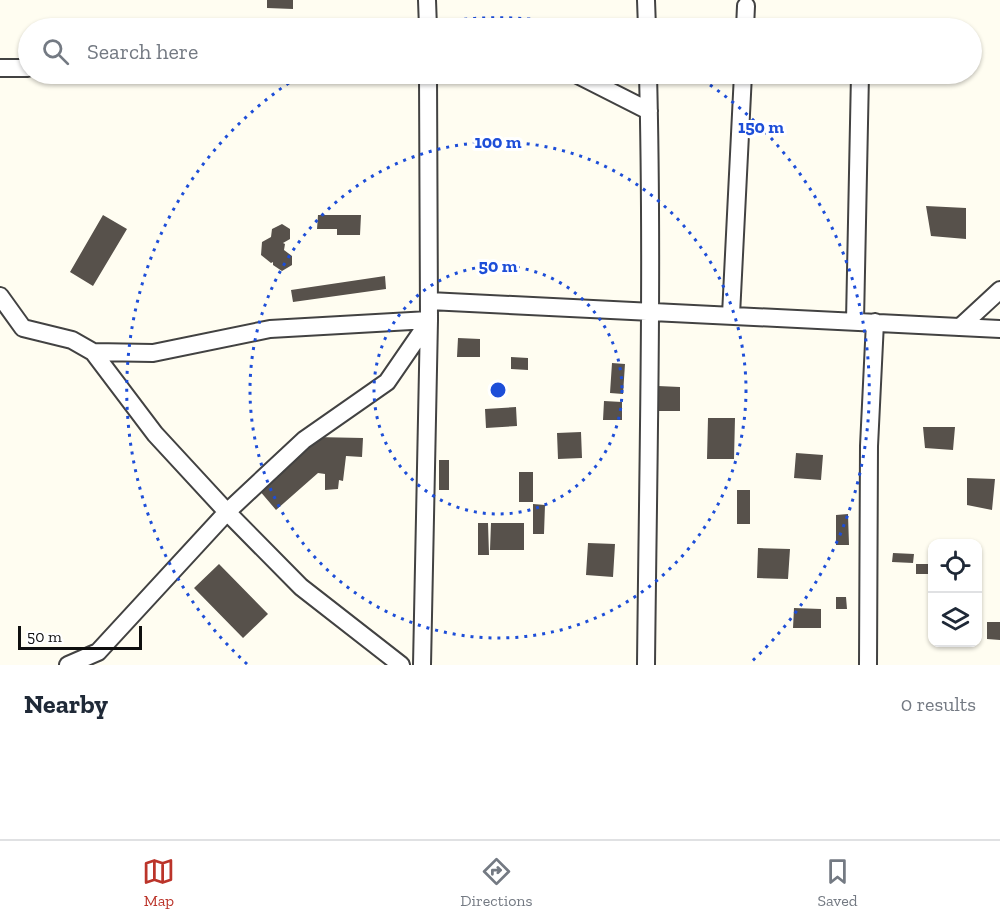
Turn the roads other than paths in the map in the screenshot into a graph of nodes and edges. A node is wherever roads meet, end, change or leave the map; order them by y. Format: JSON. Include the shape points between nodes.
{"nodes":[{"id":1,"x":428,"y":0,"type":"edge"},
{"id":2,"x":646,"y":0,"type":"edge"},
{"id":3,"x":746,"y":6,"type":"dead end"},
{"id":4,"x":428,"y":18,"type":"edge"},
{"id":5,"x":647,"y":18,"type":"edge"},
{"id":6,"x":745,"y":18,"type":"edge"},
{"id":7,"x":0,"y":68,"type":"edge"},
{"id":8,"x":18,"y":68,"type":"edge"},
{"id":9,"x":428,"y":84,"type":"edge"},
{"id":10,"x":596,"y":84,"type":"edge"},
{"id":11,"x":648,"y":84,"type":"edge"},
{"id":12,"x":743,"y":84,"type":"edge"},
{"id":13,"x":860,"y":84,"type":"edge"},
{"id":14,"x":649,"y":111,"type":"junction"},
{"id":15,"x":1000,"y":290,"type":"edge"},
{"id":16,"x":0,"y":296,"type":"edge"},
{"id":17,"x":429,"y":301,"type":"junction"},
{"id":18,"x":649,"y":312,"type":"junction"},
{"id":19,"x":731,"y":315,"type":"junction"},
{"id":20,"x":429,"y":320,"type":"junction"},
{"id":21,"x":855,"y":321,"type":"junction"},
{"id":22,"x":875,"y":322,"type":"junction"},
{"id":23,"x":960,"y":327,"type":"junction"},
{"id":24,"x":1000,"y":329,"type":"edge"},
{"id":25,"x":93,"y":352,"type":"junction"},
{"id":26,"x":227,"y":512,"type":"junction"},
{"id":27,"x":68,"y":665,"type":"edge"},
{"id":28,"x":401,"y":665,"type":"edge"},
{"id":29,"x":422,"y":665,"type":"edge"},
{"id":30,"x":645,"y":665,"type":"edge"},
{"id":31,"x":868,"y":665,"type":"edge"}],
"edges":[{"from":1,"to":4,"type":"street"},
{"from":2,"to":5,"type":"street"},
{"from":3,"to":6,"type":"street"},
{"from":7,"to":8,"type":"street"},
{"from":9,"to":17,"type":"street"},
{"from":10,"to":14,"type":"street"},
{"from":11,"to":14,"type":"street"},
{"from":12,"to":19,"type":"street"},
{"from":13,"to":21,"type":"street"},
{"from":14,"to":18,"type":"street"},
{"from":15,"to":23,"type":"street"},
{"from":16,"to":25,"type":"street","via":[[23,328],[72,340]]},
{"from":17,"to":18,"type":"street"},
{"from":17,"to":20,"type":"street"},
{"from":18,"to":19,"type":"street"},
{"from":18,"to":30,"type":"street"},
{"from":19,"to":21,"type":"street"},
{"from":20,"to":25,"type":"street","via":[[270,329],[153,352]]},
{"from":20,"to":26,"type":"street","via":[[387,382],[304,440]]},
{"from":20,"to":29,"type":"street"},
{"from":21,"to":22,"type":"street"},
{"from":22,"to":23,"type":"street"},
{"from":22,"to":31,"type":"street","via":[[869,446]]},
{"from":23,"to":24,"type":"street"},
{"from":25,"to":26,"type":"street","via":[[155,434]]},
{"from":26,"to":27,"type":"street","via":[[98,652]]},
{"from":26,"to":28,"type":"street","via":[[301,587]]}]}
